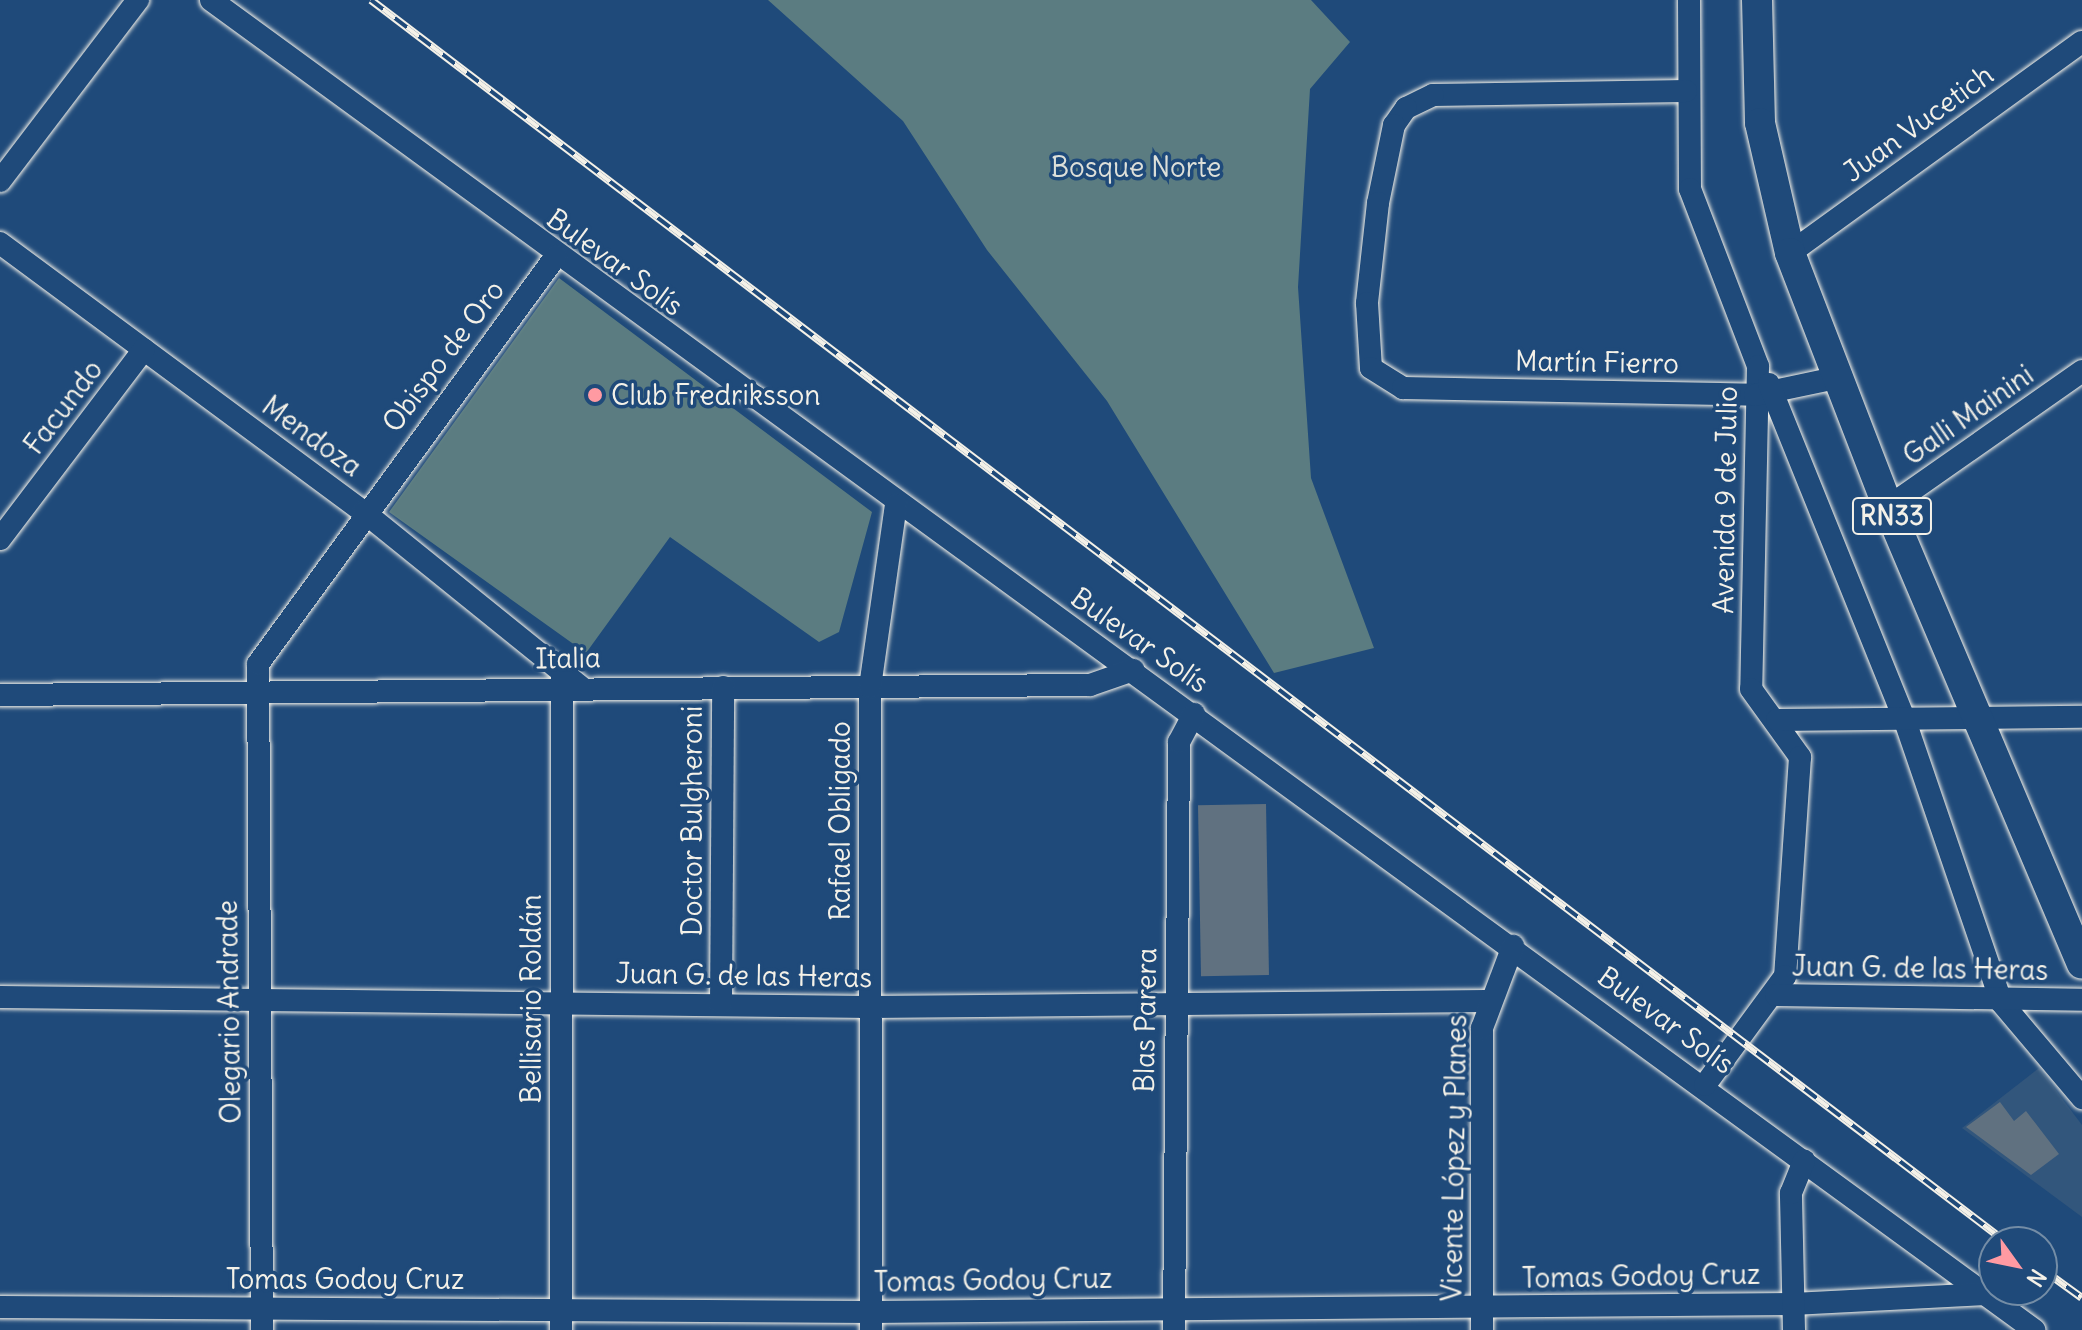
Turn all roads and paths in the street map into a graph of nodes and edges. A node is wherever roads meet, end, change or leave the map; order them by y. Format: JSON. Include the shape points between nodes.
{"nodes":[{"id":1,"x":138,"y":0,"type":"edge"},
{"id":2,"x":211,"y":0,"type":"edge"},
{"id":3,"x":1689,"y":0,"type":"edge"},
{"id":4,"x":1757,"y":0,"type":"edge"},
{"id":5,"x":2082,"y":42,"type":"edge"},
{"id":6,"x":1686,"y":91,"type":"junction"},
{"id":7,"x":0,"y":181,"type":"edge"},
{"id":8,"x":0,"y":243,"type":"edge"},
{"id":9,"x":1790,"y":253,"type":"junction"},
{"id":10,"x":556,"y":256,"type":"junction"},
{"id":11,"x":144,"y":349,"type":"junction"},
{"id":12,"x":2082,"y":371,"type":"edge"},
{"id":13,"x":1836,"y":378,"type":"junction"},
{"id":14,"x":1765,"y":394,"type":"junction"},
{"id":15,"x":896,"y":505,"type":"junction"},
{"id":16,"x":1888,"y":507,"type":"junction"},
{"id":17,"x":364,"y":512,"type":"junction"},
{"id":18,"x":0,"y":539,"type":"edge"},
{"id":19,"x":1133,"y":670,"type":"junction"},
{"id":20,"x":568,"y":681,"type":"junction"},
{"id":21,"x":723,"y":687,"type":"junction"},
{"id":22,"x":870,"y":687,"type":"junction"},
{"id":23,"x":253,"y":692,"type":"junction"},
{"id":24,"x":0,"y":695,"type":"edge"},
{"id":25,"x":1194,"y":714,"type":"junction"},
{"id":26,"x":2082,"y":717,"type":"edge"},
{"id":27,"x":1904,"y":718,"type":"junction"},
{"id":28,"x":1980,"y":719,"type":"junction"},
{"id":29,"x":1777,"y":720,"type":"junction"},
{"id":30,"x":1513,"y":946,"type":"junction"},
{"id":31,"x":2082,"y":964,"type":"edge"},
{"id":32,"x":1776,"y":995,"type":"junction"},
{"id":33,"x":0,"y":997,"type":"edge"},
{"id":34,"x":259,"y":1000,"type":"junction"},
{"id":35,"x":2082,"y":1000,"type":"edge"},
{"id":36,"x":1486,"y":1001,"type":"junction"},
{"id":37,"x":561,"y":1002,"type":"junction"},
{"id":38,"x":2001,"y":1002,"type":"junction"},
{"id":39,"x":721,"y":1003,"type":"junction"},
{"id":40,"x":1174,"y":1005,"type":"junction"},
{"id":41,"x":870,"y":1007,"type":"junction"},
{"id":42,"x":1705,"y":1085,"type":"junction"},
{"id":43,"x":2082,"y":1098,"type":"edge"},
{"id":44,"x":1804,"y":1161,"type":"junction"},
{"id":45,"x":1978,"y":1289,"type":"edge"},
{"id":46,"x":1978,"y":1294,"type":"edge"},
{"id":47,"x":1794,"y":1304,"type":"junction"},
{"id":48,"x":2001,"y":1306,"type":"edge"},
{"id":49,"x":0,"y":1307,"type":"edge"},
{"id":50,"x":1482,"y":1307,"type":"junction"},
{"id":51,"x":561,"y":1319,"type":"edge"},
{"id":52,"x":1174,"y":1319,"type":"edge"},
{"id":53,"x":262,"y":1320,"type":"edge"},
{"id":54,"x":871,"y":1321,"type":"edge"},
{"id":55,"x":1482,"y":1330,"type":"edge"},
{"id":56,"x":1794,"y":1330,"type":"edge"},
{"id":57,"x":2034,"y":1330,"type":"edge"}],
"edges":[{"from":1,"to":7,"type":"street"},
{"from":2,"to":10,"type":"street","name":"Bulevar Solís"},
{"from":3,"to":6,"type":"street","name":"Avenida 9 de Julio"},
{"from":4,"to":9,"type":"highway","number":"RN33","via":[[1760,123]]},
{"from":5,"to":9,"type":"street","name":"Juan Vucetich"},
{"from":6,"to":14,"type":"street","name":"Avenida 9 de Julio","via":[[1690,189]]},
{"from":6,"to":14,"type":"street","name":"Martín Fierro","via":[[1433,95],[1406,108],[1394,125],[1378,203],[1367,346],[1380,380],[1403,388]]},
{"from":8,"to":11,"type":"street","name":"Mendoza"},
{"from":9,"to":13,"type":"highway","number":"RN33"},
{"from":10,"to":15,"type":"street","name":"Bulevar Solís"},
{"from":10,"to":17,"type":"street","name":"Obispo de Oro"},
{"from":11,"to":17,"type":"street","name":"Mendoza"},
{"from":11,"to":18,"type":"street","name":"Facundo"},
{"from":12,"to":16,"type":"street","name":"Galli Mainini"},
{"from":13,"to":14,"type":"street","name":"Martín Fierro"},
{"from":13,"to":16,"type":"highway","number":"RN33"},
{"from":14,"to":27,"type":"street"},
{"from":14,"to":29,"type":"street","name":"Avenida 9 de Julio","via":[[1751,689]]},
{"from":15,"to":19,"type":"street","name":"Bulevar Solís"},
{"from":15,"to":22,"type":"street","name":"Rafael Obligado"},
{"from":16,"to":28,"type":"highway","number":"RN33"},
{"from":17,"to":20,"type":"street","name":"Mendoza"},
{"from":17,"to":23,"type":"street","name":"Obispo de Oro","via":[[266,643]]},
{"from":19,"to":22,"type":"street","name":"Italia","via":[[1090,685]]},
{"from":19,"to":25,"type":"street","name":"Bulevar Solís"},
{"from":20,"to":21,"type":"street","name":"Italia"},
{"from":20,"to":23,"type":"street","name":"Italia"},
{"from":20,"to":37,"type":"street","name":"Bellisario Roldán"},
{"from":21,"to":22,"type":"street","name":"Italia"},
{"from":21,"to":39,"type":"street","name":"Doctor Bulgheroni"},
{"from":22,"to":41,"type":"street","name":"Rafael Obligado"},
{"from":23,"to":24,"type":"street","name":"Italia"},
{"from":23,"to":34,"type":"street","name":"Olegario Andrade"},
{"from":25,"to":30,"type":"street","name":"Bulevar Solís"},
{"from":25,"to":40,"type":"street","name":"Blas Parera","via":[[1179,742]]},
{"from":26,"to":28,"type":"street"},
{"from":27,"to":28,"type":"street"},
{"from":27,"to":29,"type":"street"},
{"from":27,"to":38,"type":"street"},
{"from":28,"to":31,"type":"highway","number":"RN33"},
{"from":29,"to":32,"type":"street","name":"Avenida 9 de Julio","via":[[1800,757],[1788,957]]},
{"from":30,"to":36,"type":"street","name":"Vicente López y Planes"},
{"from":30,"to":42,"type":"street","name":"Bulevar Solís"},
{"from":32,"to":38,"type":"street","name":"Juan G. de las Heras"},
{"from":32,"to":42,"type":"street","name":"Juan G. de las Heras"},
{"from":33,"to":34,"type":"street","name":"Juan G. de las Heras"},
{"from":34,"to":37,"type":"street","name":"Juan G. de las Heras"},
{"from":34,"to":53,"type":"street","name":"Olegario Andrade"},
{"from":35,"to":38,"type":"street","name":"Juan G. de las Heras"},
{"from":36,"to":40,"type":"street","name":"Juan G. de las Heras"},
{"from":36,"to":50,"type":"street","name":"Vicente López y Planes"},
{"from":37,"to":39,"type":"street","name":"Juan G. de las Heras"},
{"from":37,"to":51,"type":"street","name":"Bellisario Roldán"},
{"from":38,"to":43,"type":"street"},
{"from":39,"to":41,"type":"street","name":"Juan G. de las Heras"},
{"from":40,"to":41,"type":"street","name":"Juan G. de las Heras"},
{"from":40,"to":52,"type":"street","name":"Blas Parera"},
{"from":41,"to":54,"type":"street","name":"Rafael Obligado"},
{"from":42,"to":44,"type":"street","name":"Bulevar Solís"},
{"from":44,"to":45,"type":"street","name":"Bulevar Solís"},
{"from":44,"to":47,"type":"street","via":[[1791,1193]]},
{"from":46,"to":47,"type":"street","name":"Tomas Godoy Cruz"},
{"from":47,"to":50,"type":"street","name":"Tomas Godoy Cruz"},
{"from":47,"to":56,"type":"street"},
{"from":48,"to":57,"type":"street","name":"Bulevar Solís"},
{"from":49,"to":53,"type":"street","name":"Tomas Godoy Cruz"},
{"from":50,"to":52,"type":"street","name":"Tomas Godoy Cruz"},
{"from":50,"to":55,"type":"street","name":"Vicente López y Planes"},
{"from":51,"to":53,"type":"street","name":"Tomas Godoy Cruz"},
{"from":51,"to":54,"type":"street","name":"Tomas Godoy Cruz"},
{"from":52,"to":54,"type":"street","name":"Tomas Godoy Cruz"}]}
